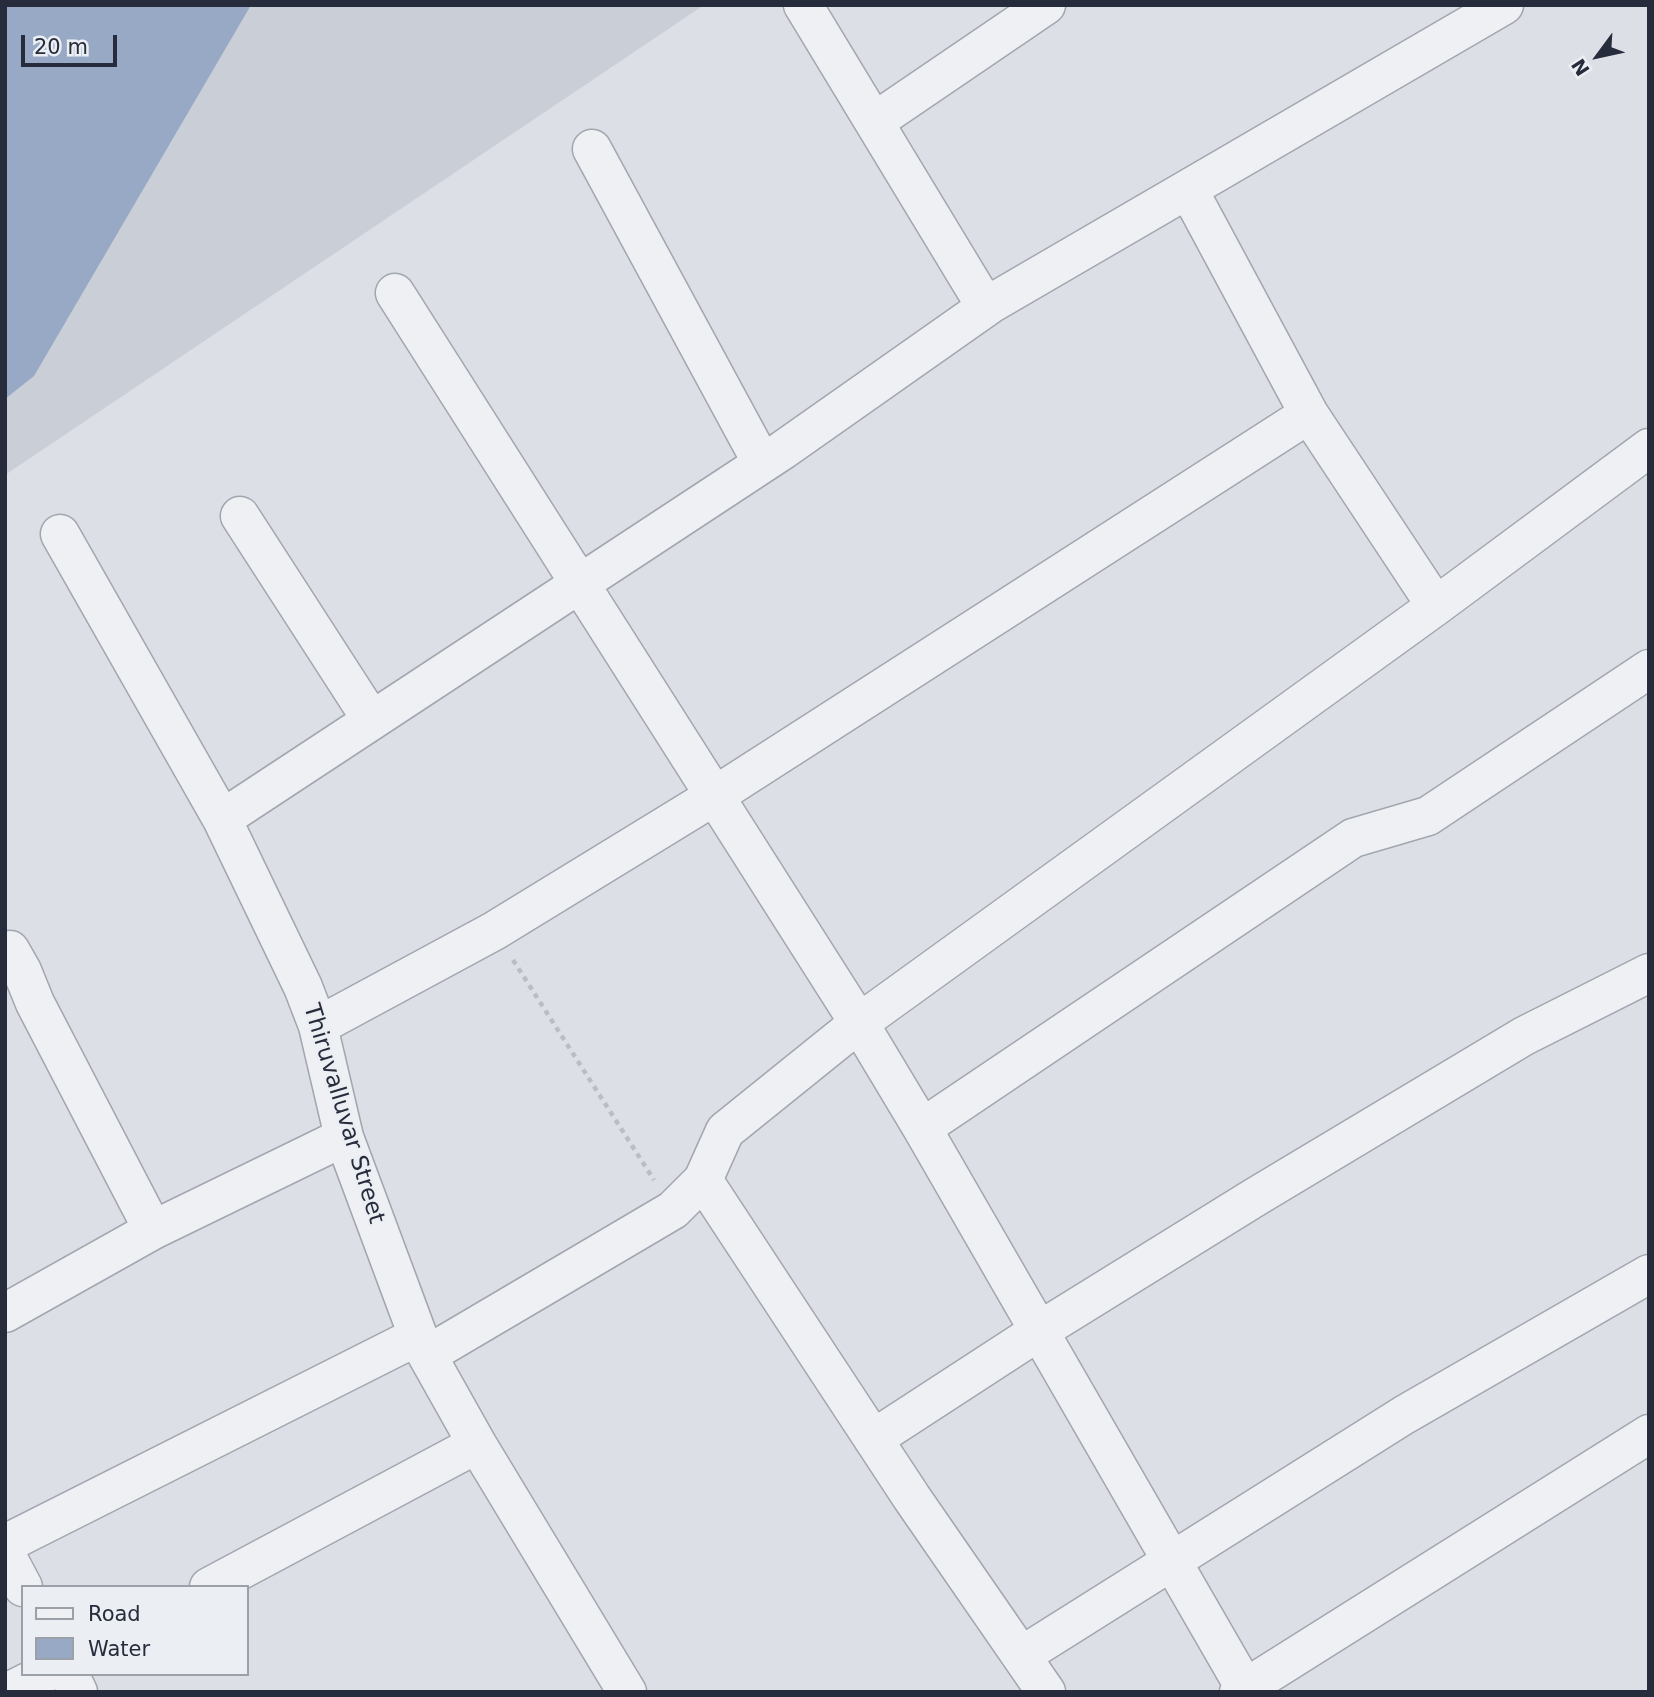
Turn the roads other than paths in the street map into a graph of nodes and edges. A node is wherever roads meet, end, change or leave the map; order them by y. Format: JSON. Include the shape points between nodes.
{"nodes":[{"id":1,"x":803,"y":5,"type":"edge"},
{"id":2,"x":1046,"y":5,"type":"edge"},
{"id":3,"x":1504,"y":5,"type":"edge"},
{"id":4,"x":874,"y":122,"type":"junction"},
{"id":5,"x":592,"y":149,"type":"dead end"},
{"id":6,"x":1188,"y":189,"type":"junction"},
{"id":7,"x":395,"y":293,"type":"dead end"},
{"id":8,"x":986,"y":307,"type":"junction"},
{"id":9,"x":1309,"y":414,"type":"junction"},
{"id":10,"x":1649,"y":448,"type":"edge"},
{"id":11,"x":762,"y":463,"type":"junction"},
{"id":12,"x":240,"y":516,"type":"dead end"},
{"id":13,"x":60,"y":534,"type":"dead end"},
{"id":14,"x":580,"y":582,"type":"junction"},
{"id":15,"x":1436,"y":606,"type":"junction"},
{"id":16,"x":1649,"y":669,"type":"edge"},
{"id":17,"x":371,"y":719,"type":"junction"},
{"id":18,"x":716,"y":795,"type":"junction"},
{"id":19,"x":222,"y":819,"type":"junction"},
{"id":20,"x":5,"y":953,"type":"edge"},
{"id":21,"x":1649,"y":973,"type":"edge"},
{"id":22,"x":859,"y":1023,"type":"junction"},
{"id":23,"x":318,"y":1026,"type":"junction"},
{"id":24,"x":922,"y":1128,"type":"junction"},
{"id":25,"x":345,"y":1137,"type":"junction"},
{"id":26,"x":703,"y":1180,"type":"junction"},
{"id":27,"x":153,"y":1230,"type":"junction"},
{"id":28,"x":1649,"y":1274,"type":"edge"},
{"id":29,"x":5,"y":1313,"type":"edge"},
{"id":30,"x":1040,"y":1331,"type":"junction"},
{"id":31,"x":422,"y":1346,"type":"junction"},
{"id":32,"x":1649,"y":1434,"type":"edge"},
{"id":33,"x":873,"y":1439,"type":"junction"},
{"id":34,"x":477,"y":1444,"type":"junction"},
{"id":35,"x":5,"y":1544,"type":"edge"},
{"id":36,"x":5,"y":1553,"type":"edge"},
{"id":37,"x":1172,"y":1561,"type":"junction"},
{"id":38,"x":22,"y":1585,"type":"edge"},
{"id":39,"x":213,"y":1585,"type":"edge"},
{"id":40,"x":1021,"y":1656,"type":"junction"},
{"id":41,"x":40,"y":1676,"type":"edge"},
{"id":42,"x":70,"y":1676,"type":"edge"},
{"id":43,"x":1242,"y":1690,"type":"edge"},
{"id":44,"x":8,"y":1692,"type":"edge"},
{"id":45,"x":78,"y":1692,"type":"edge"},
{"id":46,"x":627,"y":1692,"type":"edge"},
{"id":47,"x":1046,"y":1692,"type":"edge"}],
"edges":[{"from":1,"to":4,"type":"street"},
{"from":2,"to":4,"type":"street"},
{"from":3,"to":6,"type":"street"},
{"from":4,"to":8,"type":"street"},
{"from":5,"to":11,"type":"street"},
{"from":6,"to":8,"type":"street"},
{"from":6,"to":9,"type":"street"},
{"from":7,"to":14,"type":"street"},
{"from":8,"to":11,"type":"street"},
{"from":9,"to":15,"type":"street"},
{"from":9,"to":18,"type":"street"},
{"from":10,"to":15,"type":"street"},
{"from":11,"to":14,"type":"street"},
{"from":12,"to":17,"type":"street"},
{"from":13,"to":19,"type":"street","name":"Thiruvalluvar Street"},
{"from":14,"to":17,"type":"street"},
{"from":14,"to":18,"type":"street"},
{"from":15,"to":22,"type":"street"},
{"from":16,"to":24,"type":"street","via":[[1428,816],[1353,838]]},
{"from":17,"to":19,"type":"street"},
{"from":18,"to":22,"type":"street"},
{"from":18,"to":23,"type":"street","via":[[494,932]]},
{"from":19,"to":23,"type":"street","name":"Thiruvalluvar Street"},
{"from":20,"to":27,"type":"street","via":[[10,950],[22,971]]},
{"from":21,"to":30,"type":"street","via":[[1524,1036]]},
{"from":22,"to":24,"type":"street"},
{"from":22,"to":26,"type":"street","via":[[725,1131]]},
{"from":23,"to":25,"type":"street","name":"Thiruvalluvar Street"},
{"from":24,"to":30,"type":"street"},
{"from":25,"to":27,"type":"street"},
{"from":25,"to":31,"type":"street","name":"Thiruvalluvar Street"},
{"from":26,"to":31,"type":"street","via":[[673,1210]]},
{"from":26,"to":33,"type":"street"},
{"from":27,"to":29,"type":"street"},
{"from":28,"to":37,"type":"street","via":[[1404,1415]]},
{"from":30,"to":33,"type":"street"},
{"from":30,"to":37,"type":"street"},
{"from":31,"to":34,"type":"street","name":"Thiruvalluvar Street"},
{"from":31,"to":35,"type":"street"},
{"from":32,"to":43,"type":"street"},
{"from":33,"to":40,"type":"street"},
{"from":34,"to":39,"type":"street"},
{"from":34,"to":46,"type":"street","name":"Thiruvalluvar Street"},
{"from":36,"to":38,"type":"street"},
{"from":37,"to":40,"type":"street"},
{"from":37,"to":43,"type":"street"},
{"from":40,"to":47,"type":"street"},
{"from":41,"to":44,"type":"street"},
{"from":42,"to":45,"type":"street"}]}
